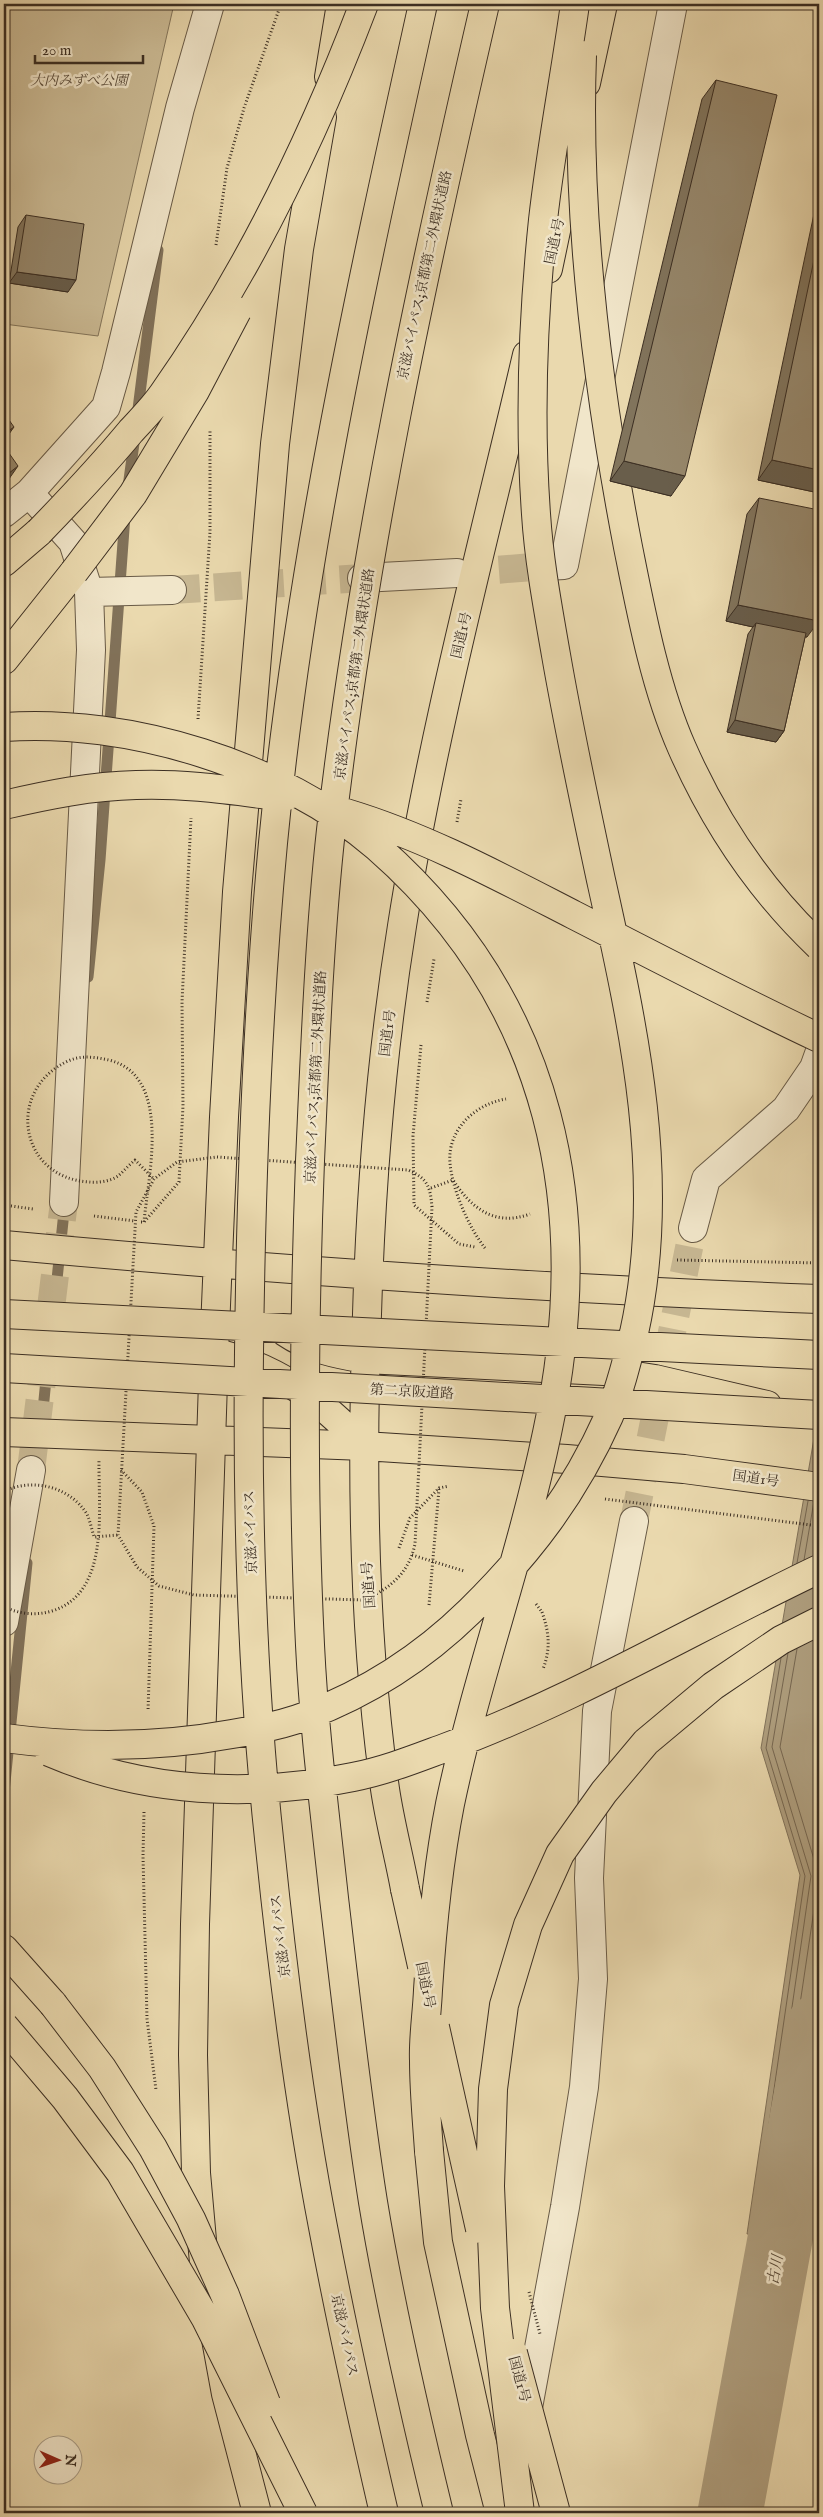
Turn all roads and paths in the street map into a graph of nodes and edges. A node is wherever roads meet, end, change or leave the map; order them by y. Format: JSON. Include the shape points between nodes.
{"nodes":[{"id":1,"x":210,"y":4,"type":"edge"},
{"id":2,"x":281,"y":4,"type":"edge"},
{"id":3,"x":341,"y":4,"type":"edge"},
{"id":4,"x":364,"y":4,"type":"edge"},
{"id":5,"x":423,"y":4,"type":"edge"},
{"id":6,"x":484,"y":4,"type":"edge"},
{"id":7,"x":575,"y":4,"type":"edge"},
{"id":8,"x":584,"y":4,"type":"edge"},
{"id":9,"x":603,"y":4,"type":"edge"},
{"id":10,"x":673,"y":4,"type":"edge"},
{"id":11,"x":353,"y":34,"type":"junction"},
{"id":12,"x":215,"y":254,"type":"dead end"},
{"id":13,"x":210,"y":425,"type":"dead end"},
{"id":14,"x":30,"y":493,"type":"junction"},
{"id":15,"x":4,"y":513,"type":"edge"},
{"id":16,"x":4,"y":562,"type":"edge"},
{"id":17,"x":546,"y":566,"type":"tunnel mouth"},
{"id":18,"x":457,"y":573,"type":"tunnel mouth"},
{"id":19,"x":362,"y":578,"type":"tunnel mouth"},
{"id":20,"x":172,"y":590,"type":"tunnel mouth"},
{"id":21,"x":89,"y":592,"type":"junction"},
{"id":22,"x":4,"y":660,"type":"edge"},
{"id":23,"x":197,"y":725,"type":"dead end"},
{"id":24,"x":4,"y":727,"type":"edge"},
{"id":25,"x":461,"y":798,"type":"dead end"},
{"id":26,"x":4,"y":805,"type":"edge"},
{"id":27,"x":192,"y":813,"type":"dead end"},
{"id":28,"x":456,"y":827,"type":"dead end"},
{"id":29,"x":819,"y":946,"type":"edge"},
{"id":30,"x":435,"y":951,"type":"dead end"},
{"id":31,"x":426,"y":1009,"type":"dead end"},
{"id":32,"x":422,"y":1038,"type":"dead end"},
{"id":33,"x":819,"y":1038,"type":"edge"},
{"id":34,"x":819,"y":1054,"type":"edge"},
{"id":35,"x":513,"y":1100,"type":"dead end"},
{"id":36,"x":154,"y":1179,"type":"dead end"},
{"id":37,"x":430,"y":1188,"type":"dead end"},
{"id":38,"x":64,"y":1202,"type":"tunnel mouth"},
{"id":39,"x":532,"y":1213,"type":"dead end"},
{"id":40,"x":692,"y":1228,"type":"tunnel mouth"},
{"id":41,"x":4,"y":1246,"type":"edge"},
{"id":42,"x":673,"y":1260,"type":"dead end"},
{"id":43,"x":218,"y":1263,"type":"junction"},
{"id":44,"x":819,"y":1263,"type":"edge"},
{"id":45,"x":368,"y":1274,"type":"junction"},
{"id":46,"x":819,"y":1299,"type":"edge"},
{"id":47,"x":4,"y":1314,"type":"edge"},
{"id":48,"x":4,"y":1341,"type":"edge"},
{"id":49,"x":214,"y":1352,"type":"junction"},
{"id":50,"x":819,"y":1355,"type":"edge"},
{"id":51,"x":365,"y":1359,"type":"junction"},
{"id":52,"x":4,"y":1368,"type":"edge"},
{"id":53,"x":819,"y":1414,"type":"edge"},
{"id":54,"x":819,"y":1420,"type":"edge"},
{"id":55,"x":4,"y":1432,"type":"edge"},
{"id":56,"x":211,"y":1441,"type":"junction"},
{"id":57,"x":364,"y":1446,"type":"junction"},
{"id":58,"x":99,"y":1459,"type":"dead end"},
{"id":59,"x":31,"y":1470,"type":"tunnel mouth"},
{"id":60,"x":819,"y":1487,"type":"edge"},
{"id":61,"x":4,"y":1491,"type":"edge"},
{"id":62,"x":605,"y":1499,"type":"dead end"},
{"id":63,"x":634,"y":1521,"type":"tunnel mouth"},
{"id":64,"x":819,"y":1526,"type":"edge"},
{"id":65,"x":118,"y":1535,"type":"dead end"},
{"id":66,"x":819,"y":1569,"type":"edge"},
{"id":67,"x":4,"y":1607,"type":"edge"},
{"id":68,"x":819,"y":1620,"type":"edge"},
{"id":69,"x":4,"y":1622,"type":"edge"},
{"id":70,"x":4,"y":1733,"type":"edge"},
{"id":71,"x":4,"y":1738,"type":"edge"},
{"id":72,"x":4,"y":1949,"type":"edge"},
{"id":73,"x":4,"y":2026,"type":"edge"},
{"id":74,"x":257,"y":2513,"type":"edge"},
{"id":75,"x":304,"y":2513,"type":"edge"},
{"id":76,"x":384,"y":2513,"type":"edge"},
{"id":77,"x":439,"y":2513,"type":"edge"},
{"id":78,"x":500,"y":2513,"type":"edge"},
{"id":79,"x":508,"y":2513,"type":"edge"},
{"id":80,"x":520,"y":2513,"type":"edge"},
{"id":81,"x":556,"y":2513,"type":"edge"}],
"edges":[{"from":1,"to":14,"type":"street","via":[[180,108],[106,407]]},
{"from":2,"to":12,"type":"path","via":[[244,108],[227,168]]},
{"from":3,"to":43,"type":"highway","via":[[299,249],[275,444],[238,892]]},
{"from":4,"to":11,"type":"highway","bridge":true},
{"from":5,"to":76,"type":"highway","name":"京滋バイパス","bridge":true,"via":[[339,403],[300,630],[274,838],[258,1025],[250,1235],[247,1463],[255,1664],[269,1844],[292,2037],[322,2222]]},
{"from":6,"to":77,"type":"highway","name":"京滋バイパス;京都第二外環状道路","bridge":true,"via":[[394,417],[360,625],[332,824],[315,1044],[307,1239],[304,1470],[310,1652],[348,2020],[374,2204],[412,2401]]},
{"from":7,"to":71,"type":"highway","bridge":true,"via":[[544,218],[535,326],[532,424],[536,519],[549,616],[618,954],[639,1068],[648,1140],[649,1208],[645,1266],[627,1364],[611,1412],[563,1501],[532,1546],[454,1628],[411,1662],[304,1717],[250,1731],[134,1746],[48,1744]]},
{"from":8,"to":29,"type":"highway","bridge":true,"via":[[582,177],[591,293],[605,408],[637,593],[682,747],[714,813],[748,867],[789,918]]},
{"from":9,"to":45,"type":"highway","name":"国道1号","via":[[551,253],[421,817],[386,1036],[374,1142]]},
{"from":10,"to":17,"type":"street","via":[[564,565]]},
{"from":11,"to":16,"type":"highway","bridge":true,"via":[[257,240],[214,317],[162,396],[100,468],[39,532]]},
{"from":11,"to":22,"type":"highway","bridge":true,"via":[[306,163],[252,281],[195,391],[133,494]]},
{"from":13,"to":23,"type":"path","via":[[210,532]]},
{"from":14,"to":15,"type":"street"},
{"from":14,"to":21,"type":"street","via":[[73,542]]},
{"from":18,"to":19,"type":"street"},
{"from":20,"to":21,"type":"street"},
{"from":21,"to":38,"type":"street","via":[[91,660]]},
{"from":24,"to":78,"type":"highway","bridge":true,"via":[[98,729],[165,742],[228,763],[296,792],[358,831],[414,880],[458,933],[500,995],[532,1064],[553,1137],[564,1207],[566,1286],[561,1356],[547,1434],[450,1804],[437,1889],[424,2060],[438,2242]]},
{"from":25,"to":28,"type":"path"},
{"from":26,"to":33,"type":"highway","bridge":true,"via":[[68,790],[136,784],[216,788],[293,798],[435,845]]},
{"from":27,"to":36,"type":"path","bridge":true,"via":[[182,1002],[183,1106],[179,1182],[144,1222],[146,1203],[146,1194],[148,1175],[149,1166],[152,1128],[151,1107],[144,1088],[132,1072],[114,1062],[94,1057],[74,1059],[56,1067],[41,1081],[30,1099],[27,1119],[30,1140],[37,1153],[56,1173],[76,1181],[97,1182],[117,1177],[135,1160],[148,1172]]},
{"from":30,"to":31,"type":"path"},
{"from":32,"to":35,"type":"path","bridge":true,"via":[[413,1136],[414,1206],[459,1244],[485,1248],[472,1231],[463,1208],[450,1163],[452,1144],[459,1128],[471,1114],[487,1104]]},
{"from":34,"to":40,"type":"street","via":[[814,1068],[786,1109],[706,1179]]},
{"from":37,"to":39,"type":"path","bridge":true,"via":[[453,1180],[464,1198],[480,1211],[520,1218]]},
{"from":41,"to":43,"type":"highway"},
{"from":42,"to":44,"type":"path","bridge":true},
{"from":43,"to":45,"type":"highway"},
{"from":43,"to":49,"type":"highway"},
{"from":43,"to":51,"type":"highway","via":[[242,1298],[268,1322],[300,1342],[330,1353]]},
{"from":45,"to":46,"type":"highway"},
{"from":45,"to":51,"type":"highway","name":"国道1号"},
{"from":47,"to":50,"type":"highway","bridge":true},
{"from":48,"to":49,"type":"highway"},
{"from":49,"to":56,"type":"highway"},
{"from":49,"to":57,"type":"highway","via":[[242,1359],[305,1392]]},
{"from":51,"to":54,"type":"highway","bridge":true,"via":[[604,1371],[702,1389]]},
{"from":51,"to":57,"type":"highway","name":"国道1号"},
{"from":52,"to":53,"type":"highway","name":"第二京阪道路","bridge":true},
{"from":55,"to":56,"type":"highway","name":"国道1号"},
{"from":56,"to":57,"type":"highway","name":"国道1号"},
{"from":56,"to":74,"type":"highway","via":[[195,1934],[193,2055],[196,2173],[206,2285],[226,2394]]},
{"from":57,"to":60,"type":"highway","name":"国道1号","via":[[684,1469]]},
{"from":57,"to":81,"type":"highway","name":"国道1号","bridge":true,"via":[[365,1545],[386,1791],[470,2192]]},
{"from":58,"to":67,"type":"path","bridge":true,"via":[[97,1557],[91,1578],[78,1596],[60,1608],[40,1614],[17,1613]]},
{"from":59,"to":69,"type":"street"},
{"from":61,"to":65,"type":"path","bridge":true,"via":[[35,1484],[55,1488],[74,1499],[87,1515],[94,1537]]},
{"from":62,"to":64,"type":"path","bridge":true},
{"from":63,"to":79,"type":"street","via":[[597,1711],[589,1878],[593,1979],[584,2087]]},
{"from":66,"to":70,"type":"highway","bridge":true,"via":[[491,1731],[355,1777],[292,1787],[234,1790],[176,1785],[118,1775],[55,1755]]},
{"from":68,"to":80,"type":"highway","bridge":true,"via":[[781,1640],[712,1686],[646,1742],[604,1792],[560,1854],[528,1925],[504,2005],[493,2088],[490,2186],[495,2308]]},
{"from":72,"to":75,"type":"highway","bridge":true,"via":[[53,2004],[102,2068],[153,2148],[191,2219],[225,2295]]},
{"from":73,"to":75,"type":"highway","bridge":true,"via":[[65,2098],[120,2172],[206,2319]]}]}
